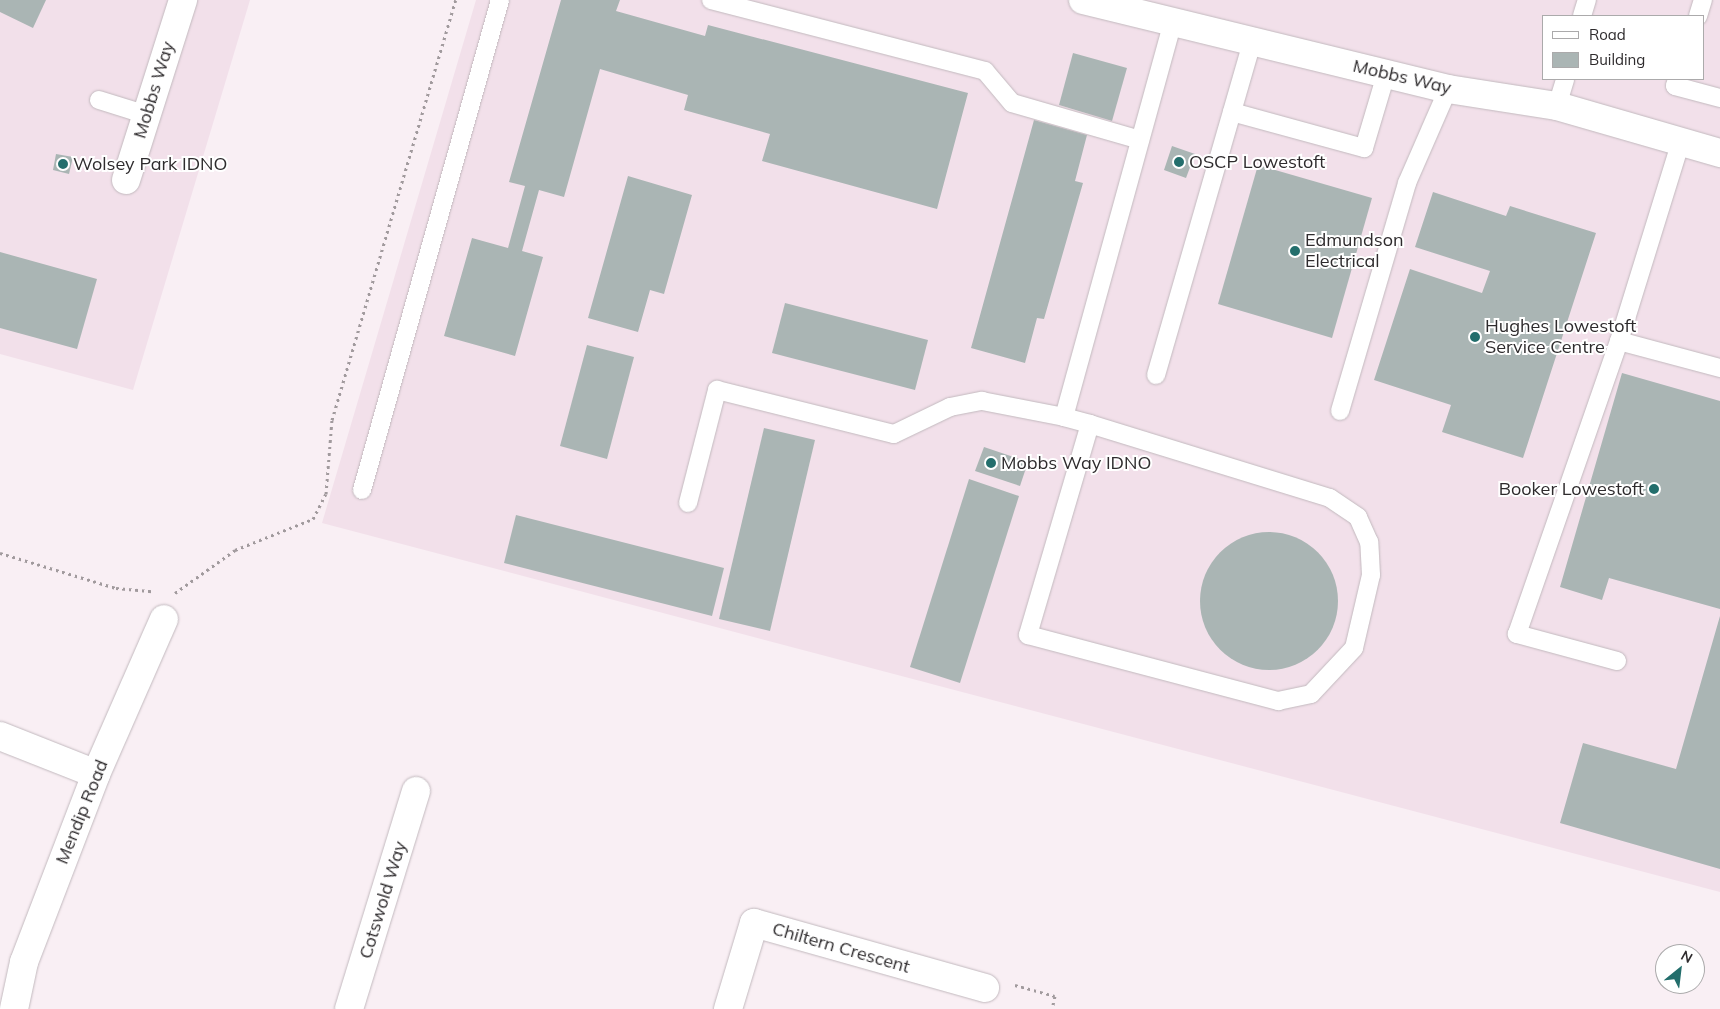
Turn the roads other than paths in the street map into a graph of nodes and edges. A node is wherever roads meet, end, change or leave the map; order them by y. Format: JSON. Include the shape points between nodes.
{"nodes":[{"id":1,"x":183,"y":0,"type":"edge"},
{"id":2,"x":500,"y":0,"type":"edge"},
{"id":3,"x":711,"y":0,"type":"edge"},
{"id":4,"x":1083,"y":0,"type":"edge"},
{"id":5,"x":1587,"y":0,"type":"edge"},
{"id":6,"x":1703,"y":0,"type":"edge"},
{"id":7,"x":1582,"y":15,"type":"edge"},
{"id":8,"x":1698,"y":15,"type":"edge"},
{"id":9,"x":1174,"y":22,"type":"junction"},
{"id":10,"x":1253,"y":40,"type":"junction"},
{"id":11,"x":1386,"y":74,"type":"junction"},
{"id":12,"x":1565,"y":80,"type":"edge"},
{"id":13,"x":1677,"y":80,"type":"edge"},
{"id":14,"x":1448,"y":89,"type":"junction"},
{"id":15,"x":1720,"y":98,"type":"edge"},
{"id":16,"x":99,"y":100,"type":"dead end"},
{"id":17,"x":1557,"y":106,"type":"junction"},
{"id":18,"x":1232,"y":112,"type":"junction"},
{"id":19,"x":147,"y":114,"type":"junction"},
{"id":20,"x":1140,"y":140,"type":"junction"},
{"id":21,"x":1680,"y":141,"type":"junction"},
{"id":22,"x":1720,"y":153,"type":"edge"},
{"id":23,"x":126,"y":180,"type":"dead end"},
{"id":24,"x":1619,"y":341,"type":"junction"},
{"id":25,"x":1720,"y":368,"type":"edge"},
{"id":26,"x":1156,"y":375,"type":"dead end"},
{"id":27,"x":1340,"y":412,"type":"dead end"},
{"id":28,"x":1064,"y":417,"type":"junction"},
{"id":29,"x":1090,"y":424,"type":"junction"},
{"id":30,"x":362,"y":490,"type":"dead end"},
{"id":31,"x":688,"y":503,"type":"dead end"},
{"id":32,"x":164,"y":619,"type":"dead end"},
{"id":33,"x":1617,"y":661,"type":"dead end"},
{"id":34,"x":0,"y":736,"type":"edge"},
{"id":35,"x":96,"y":774,"type":"junction"},
{"id":36,"x":416,"y":791,"type":"dead end"},
{"id":37,"x":985,"y":988,"type":"road end"},
{"id":38,"x":14,"y":1009,"type":"edge"},
{"id":39,"x":349,"y":1009,"type":"edge"},
{"id":40,"x":728,"y":1009,"type":"edge"}],
"edges":[{"from":1,"to":19,"type":"street","name":"Mobbs Way"},
{"from":2,"to":30,"type":"lane"},
{"from":3,"to":20,"type":"lane","via":[[985,71],[1012,103]]},
{"from":4,"to":9,"type":"street","name":"Mobbs Way"},
{"from":5,"to":7,"type":"lane"},
{"from":6,"to":8,"type":"lane"},
{"from":9,"to":10,"type":"street","name":"Mobbs Way"},
{"from":9,"to":20,"type":"lane"},
{"from":10,"to":11,"type":"street","name":"Mobbs Way"},
{"from":10,"to":18,"type":"lane"},
{"from":11,"to":14,"type":"street","name":"Mobbs Way"},
{"from":11,"to":18,"type":"lane","via":[[1364,148]]},
{"from":12,"to":17,"type":"lane"},
{"from":13,"to":15,"type":"lane","via":[[1675,86]]},
{"from":14,"to":17,"type":"street","name":"Mobbs Way"},
{"from":14,"to":27,"type":"lane","via":[[1407,183]]},
{"from":16,"to":19,"type":"lane"},
{"from":17,"to":21,"type":"street","name":"Mobbs Way"},
{"from":18,"to":26,"type":"lane"},
{"from":19,"to":23,"type":"street","name":"Mobbs Way"},
{"from":20,"to":28,"type":"lane"},
{"from":21,"to":22,"type":"street","name":"Mobbs Way"},
{"from":21,"to":24,"type":"lane"},
{"from":24,"to":25,"type":"lane"},
{"from":24,"to":33,"type":"lane","via":[[1517,634]]},
{"from":28,"to":29,"type":"lane"},
{"from":28,"to":31,"type":"lane","via":[[982,401],[950,407],[894,434],[717,390]]},
{"from":29,"to":29,"type":"lane","via":[[1028,635],[1278,700],[1311,694],[1354,648],[1371,575],[1369,542],[1358,517],[1330,498]]},
{"from":32,"to":35,"type":"street","name":"Mendip Road"},
{"from":34,"to":35,"type":"street"},
{"from":35,"to":38,"type":"street","name":"Mendip Road","via":[[24,962]]},
{"from":36,"to":39,"type":"street","name":"Cotswold Way"},
{"from":37,"to":40,"type":"street","name":"Chiltern Crescent","via":[[754,923]]}]}
